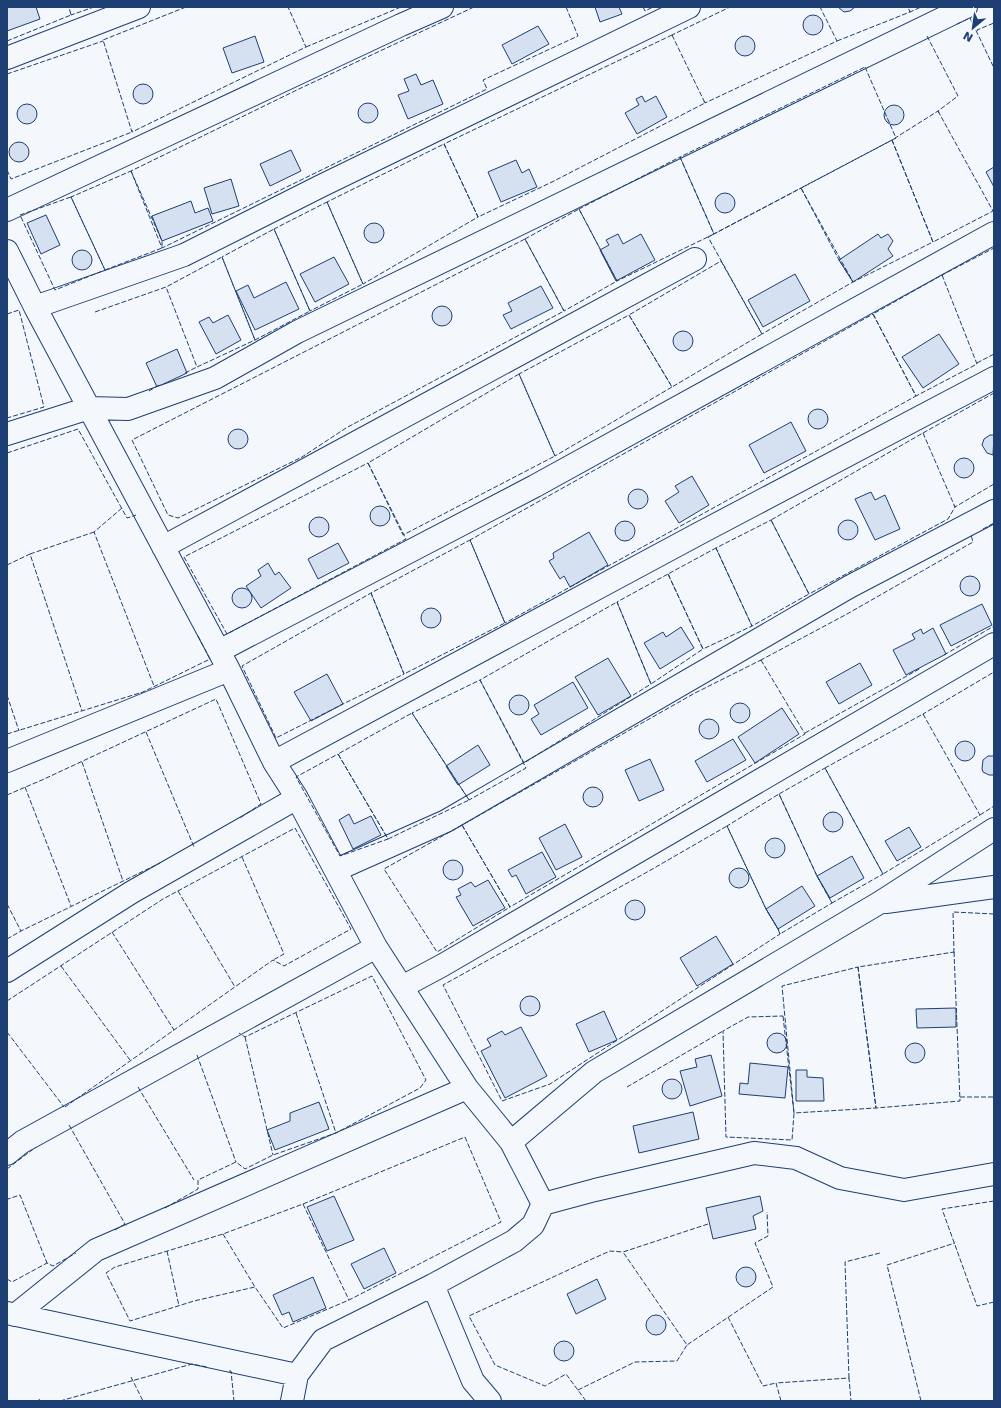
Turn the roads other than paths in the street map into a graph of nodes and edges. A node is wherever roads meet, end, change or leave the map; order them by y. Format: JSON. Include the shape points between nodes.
{"nodes":[{"id":1,"x":139,"y":7,"type":"edge"},
{"id":2,"x":442,"y":7,"type":"edge"},
{"id":3,"x":689,"y":7,"type":"edge"},
{"id":4,"x":966,"y":7,"type":"edge"},
{"id":5,"x":7,"y":58,"type":"edge"},
{"id":6,"x":7,"y":210,"type":"edge"},
{"id":7,"x":994,"y":233,"type":"edge"},
{"id":8,"x":7,"y":251,"type":"edge"},
{"id":9,"x":695,"y":259,"type":"dead end"},
{"id":10,"x":15,"y":285,"type":"edge"},
{"id":11,"x":35,"y":307,"type":"junction"},
{"id":12,"x":994,"y":378,"type":"edge"},
{"id":13,"x":89,"y":408,"type":"junction"},
{"id":14,"x":7,"y":434,"type":"edge"},
{"id":15,"x":994,"y":511,"type":"edge"},
{"id":16,"x":163,"y":547,"type":"junction"},
{"id":17,"x":994,"y":644,"type":"edge"},
{"id":18,"x":224,"y":661,"type":"junction"},
{"id":19,"x":7,"y":761,"type":"edge"},
{"id":20,"x":274,"y":762,"type":"junction"},
{"id":21,"x":297,"y":798,"type":"junction"},
{"id":22,"x":994,"y":829,"type":"edge"},
{"id":23,"x":336,"y":870,"type":"junction"},
{"id":24,"x":994,"y":886,"type":"edge"},
{"id":25,"x":879,"y":902,"type":"junction"},
{"id":26,"x":376,"y":947,"type":"junction"},
{"id":27,"x":7,"y":971,"type":"edge"},
{"id":28,"x":402,"y":987,"type":"junction"},
{"id":29,"x":467,"y":1088,"type":"junction"},
{"id":30,"x":511,"y":1142,"type":"junction"},
{"id":31,"x":7,"y":1154,"type":"edge"},
{"id":32,"x":994,"y":1174,"type":"edge"},
{"id":33,"x":543,"y":1204,"type":"junction"},
{"id":34,"x":433,"y":1285,"type":"junction"},
{"id":35,"x":11,"y":1314,"type":"edge"},
{"id":36,"x":297,"y":1375,"type":"junction"},
{"id":37,"x":292,"y":1401,"type":"edge"},
{"id":38,"x":490,"y":1401,"type":"edge"}],
"edges":[{"from":1,"to":5,"type":"street"},
{"from":2,"to":6,"type":"street"},
{"from":3,"to":11,"type":"street","via":[[328,182],[184,255]]},
{"from":4,"to":13,"type":"street","via":[[298,332],[215,378],[128,409]]},
{"from":7,"to":18,"type":"street"},
{"from":8,"to":10,"type":"street"},
{"from":9,"to":16,"type":"street"},
{"from":10,"to":11,"type":"street"},
{"from":11,"to":13,"type":"street"},
{"from":12,"to":20,"type":"street"},
{"from":13,"to":14,"type":"street"},
{"from":13,"to":16,"type":"street"},
{"from":15,"to":23,"type":"street","via":[[849,588],[446,821]]},
{"from":16,"to":18,"type":"street"},
{"from":17,"to":28,"type":"street"},
{"from":18,"to":19,"type":"street"},
{"from":18,"to":20,"type":"street"},
{"from":20,"to":21,"type":"street"},
{"from":21,"to":23,"type":"street"},
{"from":21,"to":27,"type":"street","via":[[132,892]]},
{"from":22,"to":25,"type":"street"},
{"from":23,"to":26,"type":"street"},
{"from":24,"to":25,"type":"street"},
{"from":25,"to":30,"type":"street","via":[[594,1072]]},
{"from":26,"to":28,"type":"street"},
{"from":26,"to":31,"type":"street","via":[[22,1142]]},
{"from":28,"to":29,"type":"street"},
{"from":29,"to":30,"type":"street"},
{"from":29,"to":35,"type":"street","via":[[96,1250]]},
{"from":30,"to":33,"type":"street"},
{"from":32,"to":33,"type":"street","via":[[904,1190],[840,1178],[796,1158],[754,1153]]},
{"from":33,"to":34,"type":"street","via":[[533,1225],[514,1241]]},
{"from":34,"to":36,"type":"street","via":[[323,1340]]},
{"from":34,"to":38,"type":"street","via":[[473,1381]]},
{"from":35,"to":36,"type":"street"},
{"from":36,"to":37,"type":"street"}]}
